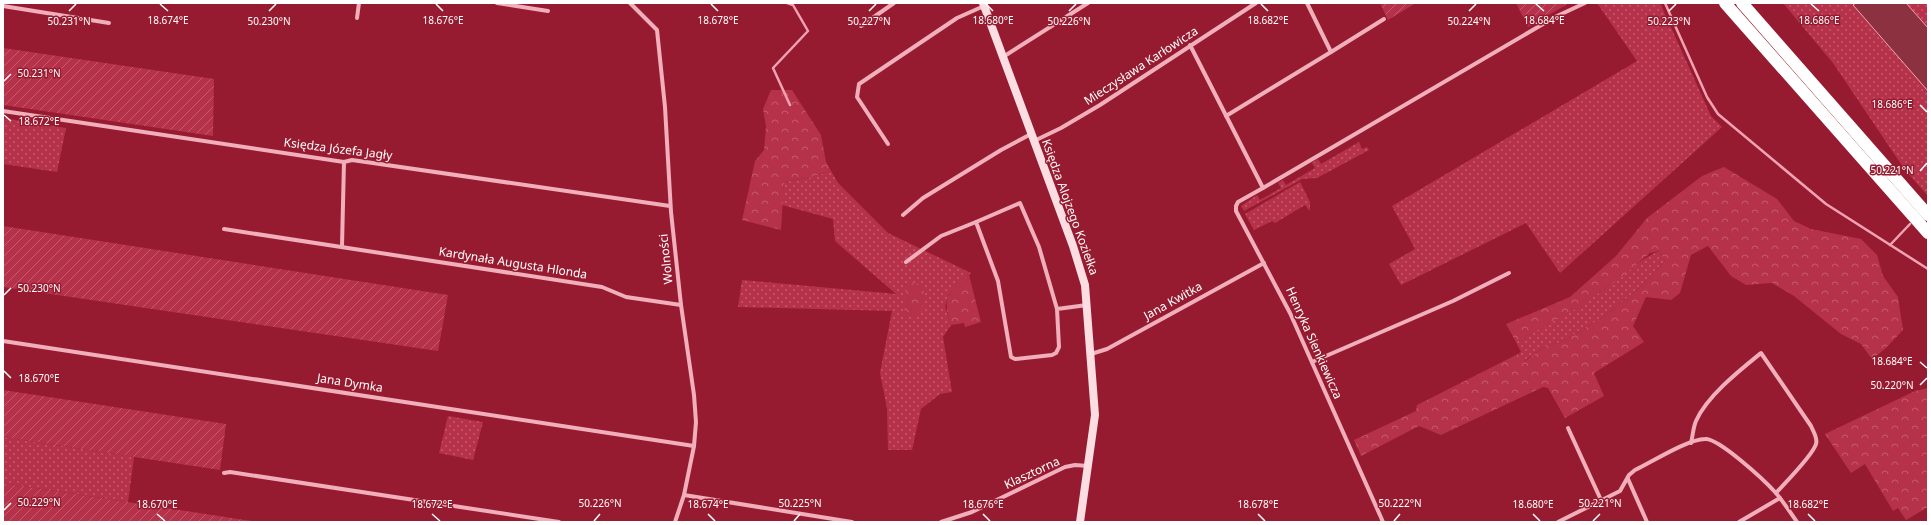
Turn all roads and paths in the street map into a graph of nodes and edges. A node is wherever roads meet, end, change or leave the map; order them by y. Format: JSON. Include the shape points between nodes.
{"nodes":[{"id":1,"x":359,"y":3,"type":"edge"},
{"id":2,"x":497,"y":3,"type":"edge"},
{"id":3,"x":532,"y":3,"type":"edge"},
{"id":4,"x":630,"y":3,"type":"edge"},
{"id":5,"x":894,"y":3,"type":"edge"},
{"id":6,"x":1088,"y":3,"type":"edge"},
{"id":7,"x":1256,"y":3,"type":"edge"},
{"id":8,"x":1307,"y":3,"type":"edge"},
{"id":9,"x":1585,"y":3,"type":"edge"},
{"id":10,"x":1725,"y":3,"type":"edge"},
{"id":11,"x":1742,"y":3,"type":"edge"},
{"id":12,"x":984,"y":4,"type":"edge"},
{"id":13,"x":3,"y":6,"type":"edge"},
{"id":14,"x":531,"y":8,"type":"junction"},
{"id":15,"x":548,"y":11,"type":"dead end"},
{"id":16,"x":357,"y":18,"type":"dead end"},
{"id":17,"x":1384,"y":19,"type":"dead end"},
{"id":18,"x":109,"y":23,"type":"dead end"},
{"id":19,"x":860,"y":26,"type":"dead end"},
{"id":20,"x":1190,"y":45,"type":"junction"},
{"id":21,"x":1331,"y":52,"type":"junction"},
{"id":22,"x":1003,"y":57,"type":"junction"},
{"id":23,"x":3,"y":111,"type":"edge"},
{"id":24,"x":1226,"y":116,"type":"junction"},
{"id":25,"x":1033,"y":137,"type":"junction"},
{"id":26,"x":888,"y":144,"type":"dead end"},
{"id":27,"x":344,"y":162,"type":"junction"},
{"id":28,"x":1263,"y":188,"type":"junction"},
{"id":29,"x":670,"y":206,"type":"junction"},
{"id":30,"x":903,"y":214,"type":"dead end"},
{"id":31,"x":1928,"y":216,"type":"edge"},
{"id":32,"x":976,"y":222,"type":"junction"},
{"id":33,"x":224,"y":229,"type":"dead end"},
{"id":34,"x":1928,"y":233,"type":"edge"},
{"id":35,"x":342,"y":246,"type":"junction"},
{"id":36,"x":906,"y":262,"type":"dead end"},
{"id":37,"x":1264,"y":263,"type":"junction"},
{"id":38,"x":1509,"y":273,"type":"dead end"},
{"id":39,"x":1088,"y":304,"type":"junction"},
{"id":40,"x":680,"y":305,"type":"junction"},
{"id":41,"x":1057,"y":309,"type":"junction"},
{"id":42,"x":3,"y":342,"type":"edge"},
{"id":43,"x":1091,"y":354,"type":"junction"},
{"id":44,"x":1312,"y":362,"type":"junction"},
{"id":45,"x":1568,"y":428,"type":"dead end"},
{"id":46,"x":1691,"y":442,"type":"junction"},
{"id":47,"x":694,"y":446,"type":"junction"},
{"id":48,"x":1088,"y":466,"type":"junction"},
{"id":49,"x":224,"y":473,"type":"dead end"},
{"id":50,"x":1628,"y":479,"type":"junction"},
{"id":51,"x":1776,"y":493,"type":"junction"},
{"id":52,"x":684,"y":495,"type":"junction"},
{"id":53,"x":1780,"y":498,"type":"junction"},
{"id":54,"x":1601,"y":500,"type":"junction"},
{"id":55,"x":559,"y":522,"type":"edge"},
{"id":56,"x":676,"y":522,"type":"edge"},
{"id":57,"x":852,"y":522,"type":"edge"},
{"id":58,"x":941,"y":522,"type":"edge"},
{"id":59,"x":1080,"y":522,"type":"edge"},
{"id":60,"x":1383,"y":522,"type":"edge"},
{"id":61,"x":1558,"y":522,"type":"edge"},
{"id":62,"x":1647,"y":522,"type":"edge"},
{"id":63,"x":1739,"y":522,"type":"edge"},
{"id":64,"x":1797,"y":522,"type":"edge"}],
"edges":[{"from":1,"to":16,"type":"street"},
{"from":2,"to":14,"type":"street"},
{"from":3,"to":14,"type":"street"},
{"from":4,"to":29,"type":"street","name":"Wolności","via":[[656,30],[665,107]]},
{"from":5,"to":19,"type":"street"},
{"from":6,"to":22,"type":"street"},
{"from":7,"to":20,"type":"street","name":"Mieczysława Karłowicza"},
{"from":8,"to":21,"type":"street"},
{"from":9,"to":28,"type":"street","name":"Henryka Sienkiewicza"},
{"from":10,"to":34,"type":"highway"},
{"from":11,"to":31,"type":"highway"},
{"from":12,"to":22,"type":"street","name":"Księdza Alojzego Koziełka"},
{"from":12,"to":26,"type":"street","via":[[956,18],[859,84],[857,97]]},
{"from":13,"to":18,"type":"street"},
{"from":14,"to":15,"type":"street"},
{"from":17,"to":21,"type":"street"},
{"from":20,"to":24,"type":"street"},
{"from":20,"to":25,"type":"street","name":"Mieczysława Karłowicza","via":[[1080,117]]},
{"from":21,"to":24,"type":"street"},
{"from":22,"to":25,"type":"street","name":"Księdza Alojzego Koziełka"},
{"from":23,"to":27,"type":"street","name":"Księdza Józefa Jagły"},
{"from":24,"to":28,"type":"street"},
{"from":25,"to":30,"type":"street","name":"Mieczysława Karłowicza","via":[[1001,150],[923,198]]},
{"from":25,"to":39,"type":"street","name":"Księdza Alojzego Koziełka","via":[[1073,246]]},
{"from":27,"to":29,"type":"street","name":"Księdza Józefa Jagły","via":[[352,160]]},
{"from":27,"to":35,"type":"street"},
{"from":28,"to":37,"type":"street","name":"Henryka Sienkiewicza","via":[[1238,202],[1235,208]]},
{"from":29,"to":40,"type":"street","name":"Wolności"},
{"from":32,"to":36,"type":"street","via":[[941,236]]},
{"from":32,"to":41,"type":"street","via":[[1020,203],[1039,247]]},
{"from":32,"to":41,"type":"street","via":[[998,281],[1010,355],[1013,359],[1052,355],[1056,352],[1059,347]]},
{"from":33,"to":35,"type":"street","name":"Kardynała Augusta Hlonda"},
{"from":35,"to":40,"type":"street","name":"Kardynała Augusta Hlonda","via":[[602,287],[626,297]]},
{"from":37,"to":43,"type":"street","name":"Jana Kwitka","via":[[1105,350]]},
{"from":37,"to":44,"type":"street","name":"Henryka Sienkiewicza"},
{"from":38,"to":44,"type":"street","via":[[1453,301]]},
{"from":39,"to":41,"type":"street"},
{"from":39,"to":43,"type":"street","name":"Księdza Alojzego Koziełka"},
{"from":40,"to":47,"type":"street","name":"Wolności","via":[[694,395]]},
{"from":42,"to":47,"type":"street","name":"Jana Dymka"},
{"from":43,"to":48,"type":"street","name":"Księdza Alojzego Koziełka","via":[[1095,415]]},
{"from":44,"to":60,"type":"street","name":"Henryka Sienkiewicza"},
{"from":45,"to":54,"type":"street"},
{"from":46,"to":50,"type":"street","via":[[1635,470]]},
{"from":46,"to":51,"type":"street","via":[[1706,439],[1716,442]]},
{"from":46,"to":51,"type":"street","via":[[1696,422],[1703,410],[1735,374],[1761,353],[1811,426],[1816,444]]},
{"from":47,"to":52,"type":"street","name":"Wolności"},
{"from":48,"to":58,"type":"street","name":"Klasztorna","via":[[1066,467],[972,512]]},
{"from":48,"to":59,"type":"street","name":"Księdza Alojzego Koziełka"},
{"from":49,"to":55,"type":"street","via":[[238,473]]},
{"from":50,"to":54,"type":"street","via":[[1620,491]]},
{"from":50,"to":62,"type":"street"},
{"from":51,"to":53,"type":"street"},
{"from":52,"to":56,"type":"street","name":"Wolności"},
{"from":52,"to":57,"type":"street"},
{"from":53,"to":63,"type":"street"},
{"from":53,"to":64,"type":"street"},
{"from":54,"to":61,"type":"street"}]}
